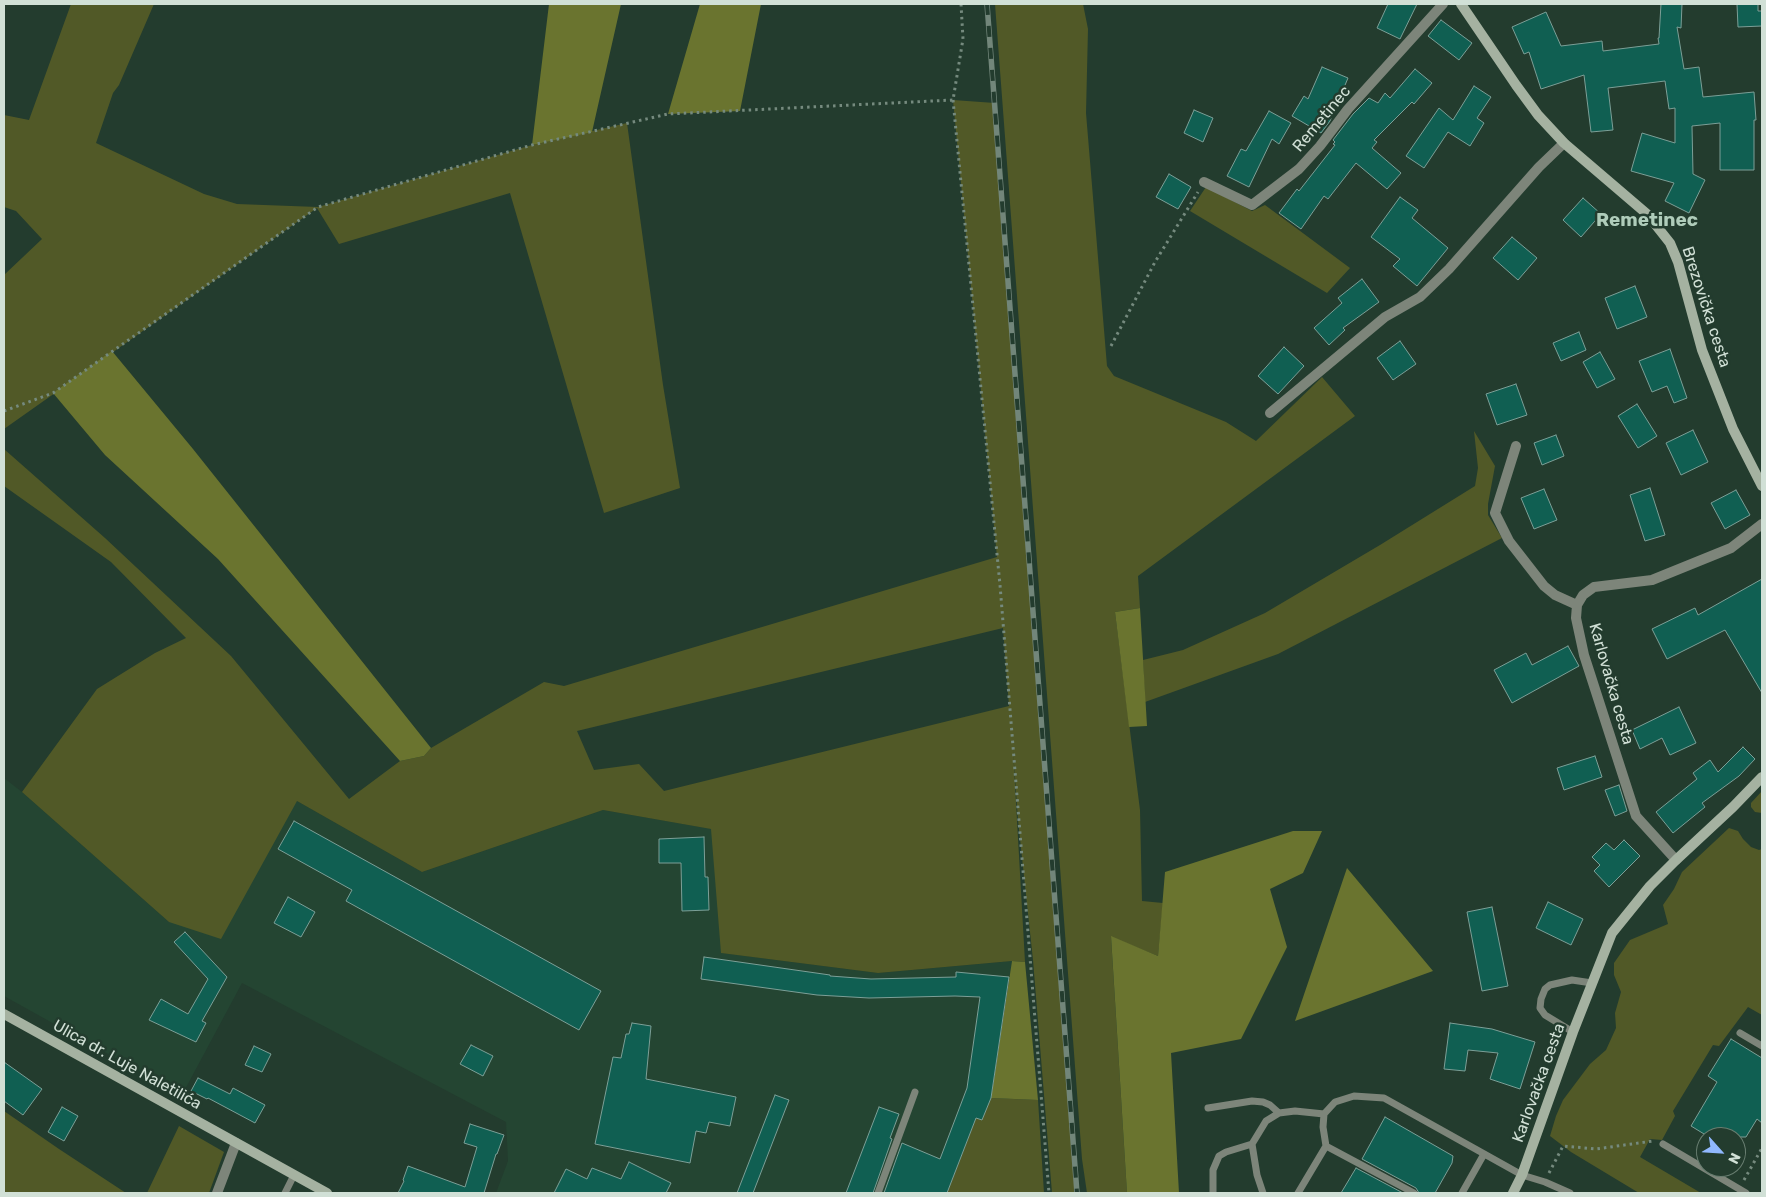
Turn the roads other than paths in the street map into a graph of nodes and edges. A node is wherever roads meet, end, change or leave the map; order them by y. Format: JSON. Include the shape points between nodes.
{"nodes":[{"id":1,"x":1443,"y":4,"type":"edge"},
{"id":2,"x":1461,"y":4,"type":"edge"},
{"id":3,"x":1564,"y":143,"type":"junction"},
{"id":4,"x":1204,"y":182,"type":"road end"},
{"id":5,"x":1270,"y":413,"type":"dead end"},
{"id":6,"x":1516,"y":446,"type":"dead end"},
{"id":7,"x":1762,"y":486,"type":"edge"},
{"id":8,"x":1762,"y":524,"type":"edge"},
{"id":9,"x":1577,"y":605,"type":"junction"},
{"id":10,"x":1762,"y":777,"type":"edge"},
{"id":11,"x":1676,"y":860,"type":"junction"},
{"id":12,"x":1592,"y":983,"type":"junction"},
{"id":13,"x":4,"y":1014,"type":"edge"},
{"id":14,"x":1573,"y":1032,"type":"junction"},
{"id":15,"x":1740,"y":1033,"type":"dead end"},
{"id":16,"x":1762,"y":1046,"type":"edge"},
{"id":17,"x":915,"y":1092,"type":"dead end"},
{"id":18,"x":1208,"y":1108,"type":"dead end"},
{"id":19,"x":1279,"y":1113,"type":"junction"},
{"id":20,"x":1324,"y":1114,"type":"junction"},
{"id":21,"x":236,"y":1143,"type":"junction"},
{"id":22,"x":1252,"y":1144,"type":"junction"},
{"id":23,"x":1663,"y":1144,"type":"road end"},
{"id":24,"x":1326,"y":1146,"type":"junction"},
{"id":25,"x":1484,"y":1154,"type":"junction"},
{"id":26,"x":294,"y":1175,"type":"junction"},
{"id":27,"x":1522,"y":1175,"type":"junction"},
{"id":28,"x":1738,"y":1191,"type":"edge"},
{"id":29,"x":217,"y":1193,"type":"edge"},
{"id":30,"x":285,"y":1193,"type":"edge"},
{"id":31,"x":327,"y":1193,"type":"edge"},
{"id":32,"x":878,"y":1193,"type":"edge"},
{"id":33,"x":1213,"y":1193,"type":"edge"},
{"id":34,"x":1263,"y":1193,"type":"edge"},
{"id":35,"x":1298,"y":1193,"type":"edge"},
{"id":36,"x":1414,"y":1193,"type":"edge"},
{"id":37,"x":1462,"y":1193,"type":"edge"},
{"id":38,"x":1513,"y":1193,"type":"edge"},
{"id":39,"x":1570,"y":1193,"type":"edge"},
{"id":40,"x":1746,"y":1193,"type":"edge"}],
"edges":[{"from":1,"to":4,"type":"street","name":"Remetinec","via":[[1348,109],[1320,146],[1299,168],[1252,205]]},
{"from":2,"to":3,"type":"main road","name":"Brezovička cesta","via":[[1516,85]]},
{"from":3,"to":5,"type":"street","via":[[1420,297],[1385,316]]},
{"from":3,"to":7,"type":"main road","name":"Brezovička cesta","via":[[1647,214],[1670,243],[1702,350],[1733,429]]},
{"from":6,"to":9,"type":"street","name":"Karlovačka cesta","via":[[1495,513],[1509,541],[1544,586]]},
{"from":8,"to":9,"type":"street","via":[[1731,548],[1652,580],[1594,587],[1583,595]]},
{"from":9,"to":11,"type":"street","name":"Karlovačka cesta","via":[[1576,618],[1584,655],[1636,816]]},
{"from":10,"to":11,"type":"main road","name":"Karlovačka cesta"},
{"from":11,"to":12,"type":"main road","name":"Karlovačka cesta","via":[[1631,907],[1612,933]]},
{"from":12,"to":14,"type":"main road","name":"Karlovačka cesta"},
{"from":12,"to":14,"type":"lane","via":[[1572,980],[1550,985],[1541,999],[1540,1008],[1545,1015]]},
{"from":13,"to":21,"type":"main road","name":"Ulica dr. Luje Naletilića"},
{"from":14,"to":27,"type":"main road","name":"Karlovačka cesta"},
{"from":15,"to":16,"type":"lane"},
{"from":17,"to":32,"type":"lane"},
{"from":18,"to":19,"type":"lane","via":[[1252,1101],[1270,1105]]},
{"from":19,"to":20,"type":"lane"},
{"from":19,"to":22,"type":"lane","via":[[1266,1122]]},
{"from":20,"to":24,"type":"lane"},
{"from":20,"to":25,"type":"lane","via":[[1335,1102],[1354,1096],[1384,1098]]},
{"from":21,"to":26,"type":"main road","name":"Ulica dr. Luje Naletilića"},
{"from":21,"to":29,"type":"street"},
{"from":22,"to":33,"type":"lane","via":[[1219,1156],[1213,1170]]},
{"from":22,"to":34,"type":"lane"},
{"from":23,"to":28,"type":"lane"},
{"from":24,"to":35,"type":"lane"},
{"from":24,"to":36,"type":"lane"},
{"from":25,"to":27,"type":"lane"},
{"from":25,"to":37,"type":"lane"},
{"from":26,"to":30,"type":"lane"},
{"from":26,"to":31,"type":"main road","name":"Ulica dr. Luje Naletilića"},
{"from":27,"to":38,"type":"main road","name":"Karlovačka cesta"},
{"from":27,"to":39,"type":"lane"},
{"from":28,"to":40,"type":"lane"}]}
